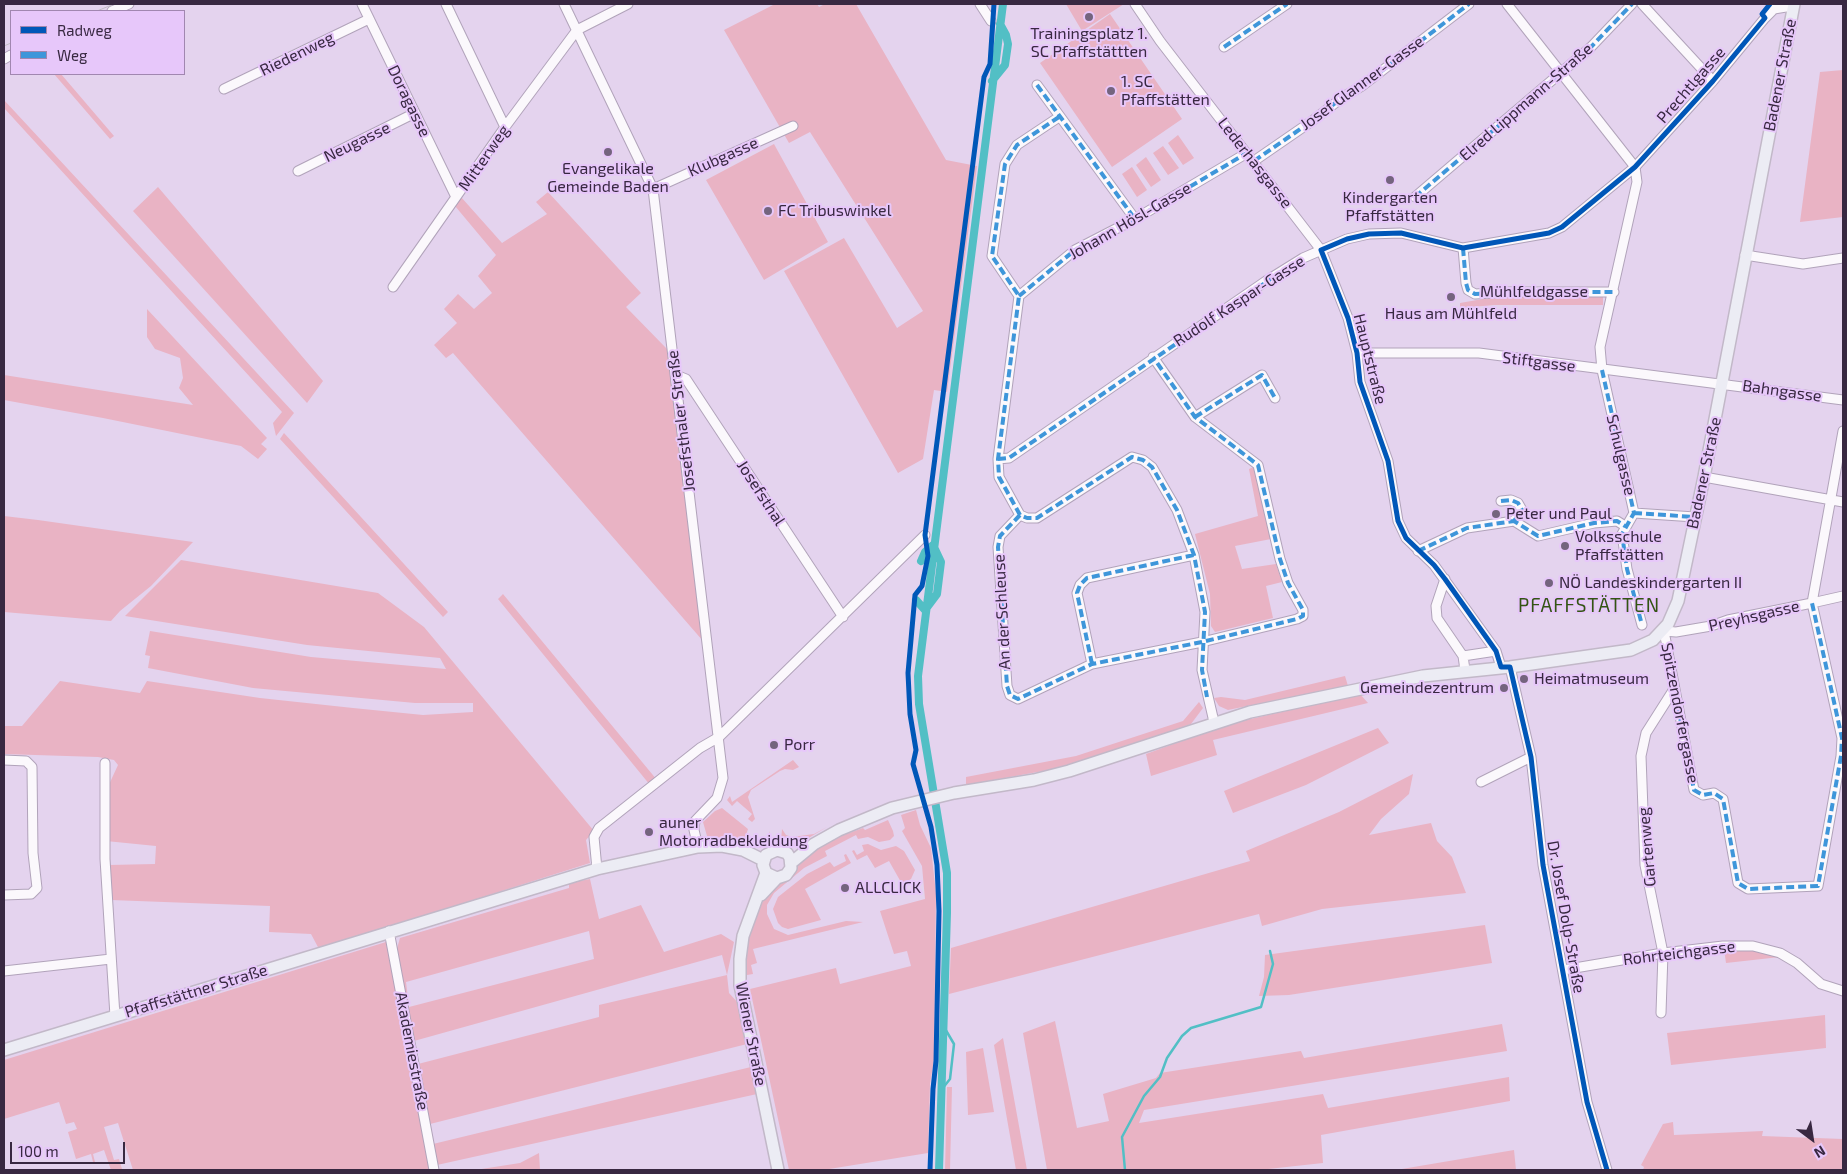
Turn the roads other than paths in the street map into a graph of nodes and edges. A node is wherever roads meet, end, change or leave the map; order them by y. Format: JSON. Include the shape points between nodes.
{"nodes":[{"id":1,"x":129,"y":4,"type":"edge"},
{"id":2,"x":362,"y":4,"type":"edge"},
{"id":3,"x":446,"y":4,"type":"edge"},
{"id":4,"x":564,"y":4,"type":"edge"},
{"id":5,"x":628,"y":4,"type":"edge"},
{"id":6,"x":980,"y":4,"type":"edge"},
{"id":7,"x":1135,"y":4,"type":"edge"},
{"id":8,"x":1287,"y":4,"type":"edge"},
{"id":9,"x":1468,"y":4,"type":"edge"},
{"id":10,"x":1508,"y":4,"type":"edge"},
{"id":11,"x":1632,"y":4,"type":"edge"},
{"id":12,"x":1642,"y":4,"type":"edge"},
{"id":13,"x":1792,"y":5,"type":"edge"},
{"id":14,"x":114,"y":10,"type":"edge"},
{"id":15,"x":369,"y":19,"type":"junction"},
{"id":16,"x":991,"y":21,"type":"dead end"},
{"id":17,"x":577,"y":30,"type":"junction"},
{"id":18,"x":1224,"y":47,"type":"dead end"},
{"id":19,"x":1562,"y":73,"type":"junction"},
{"id":20,"x":1713,"y":81,"type":"junction"},
{"id":21,"x":1037,"y":85,"type":"dead end"},
{"id":22,"x":224,"y":89,"type":"dead end"},
{"id":23,"x":415,"y":114,"type":"junction"},
{"id":24,"x":1059,"y":117,"type":"junction"},
{"id":25,"x":506,"y":126,"type":"junction"},
{"id":26,"x":793,"y":126,"type":"dead end"},
{"id":27,"x":1247,"y":153,"type":"junction"},
{"id":28,"x":1254,"y":161,"type":"junction"},
{"id":29,"x":1635,"y":166,"type":"junction"},
{"id":30,"x":298,"y":171,"type":"dead end"},
{"id":31,"x":653,"y":189,"type":"junction"},
{"id":32,"x":456,"y":197,"type":"junction"},
{"id":33,"x":1415,"y":197,"type":"dead end"},
{"id":34,"x":1135,"y":219,"type":"junction"},
{"id":35,"x":1463,"y":248,"type":"junction"},
{"id":36,"x":1321,"y":250,"type":"junction"},
{"id":37,"x":1745,"y":255,"type":"junction"},
{"id":38,"x":1843,"y":258,"type":"edge"},
{"id":39,"x":393,"y":287,"type":"dead end"},
{"id":40,"x":1614,"y":292,"type":"junction"},
{"id":41,"x":1018,"y":296,"type":"junction"},
{"id":42,"x":1357,"y":353,"type":"junction"},
{"id":43,"x":1153,"y":357,"type":"junction"},
{"id":44,"x":1602,"y":370,"type":"junction"},
{"id":45,"x":676,"y":375,"type":"junction"},
{"id":46,"x":1721,"y":383,"type":"junction"},
{"id":47,"x":1275,"y":398,"type":"dead end"},
{"id":48,"x":1843,"y":400,"type":"edge"},
{"id":49,"x":1195,"y":417,"type":"junction"},
{"id":50,"x":1843,"y":432,"type":"edge"},
{"id":51,"x":998,"y":459,"type":"junction"},
{"id":52,"x":1704,"y":476,"type":"junction"},
{"id":53,"x":1831,"y":500,"type":"junction"},
{"id":54,"x":1501,"y":501,"type":"dead end"},
{"id":55,"x":1843,"y":502,"type":"edge"},
{"id":56,"x":1634,"y":513,"type":"junction"},
{"id":57,"x":1020,"y":515,"type":"junction"},
{"id":58,"x":1695,"y":517,"type":"junction"},
{"id":59,"x":1514,"y":520,"type":"junction"},
{"id":60,"x":1625,"y":526,"type":"junction"},
{"id":61,"x":925,"y":535,"type":"dead end"},
{"id":62,"x":1418,"y":551,"type":"junction"},
{"id":63,"x":1194,"y":555,"type":"junction"},
{"id":64,"x":1445,"y":578,"type":"junction"},
{"id":65,"x":1843,"y":596,"type":"edge"},
{"id":66,"x":1812,"y":603,"type":"junction"},
{"id":67,"x":843,"y":617,"type":"junction"},
{"id":68,"x":1642,"y":626,"type":"dead end"},
{"id":69,"x":1664,"y":631,"type":"junction"},
{"id":70,"x":1202,"y":642,"type":"junction"},
{"id":71,"x":1496,"y":651,"type":"junction"},
{"id":72,"x":1463,"y":656,"type":"junction"},
{"id":73,"x":1092,"y":664,"type":"junction"},
{"id":74,"x":1506,"y":667,"type":"junction"},
{"id":75,"x":1465,"y":670,"type":"junction"},
{"id":76,"x":1674,"y":689,"type":"junction"},
{"id":77,"x":1678,"y":707,"type":"junction"},
{"id":78,"x":1663,"y":708,"type":"junction"},
{"id":79,"x":1214,"y":722,"type":"junction"},
{"id":80,"x":719,"y":736,"type":"junction"},
{"id":81,"x":1531,"y":757,"type":"junction"},
{"id":82,"x":4,"y":760,"type":"edge"},
{"id":83,"x":105,"y":764,"type":"dead end"},
{"id":84,"x":1481,"y":782,"type":"dead end"},
{"id":85,"x":1833,"y":800,"type":"junction"},
{"id":86,"x":1843,"y":802,"type":"edge"},
{"id":87,"x":698,"y":847,"type":"junction"},
{"id":88,"x":789,"y":858,"type":"junction"},
{"id":89,"x":763,"y":860,"type":"junction"},
{"id":90,"x":597,"y":869,"type":"junction"},
{"id":91,"x":766,"y":873,"type":"junction"},
{"id":92,"x":777,"y":878,"type":"junction"},
{"id":93,"x":4,"y":895,"type":"edge"},
{"id":94,"x":757,"y":898,"type":"junction"},
{"id":95,"x":389,"y":931,"type":"junction"},
{"id":96,"x":1662,"y":953,"type":"junction"},
{"id":97,"x":111,"y":960,"type":"junction"},
{"id":98,"x":1563,"y":970,"type":"junction"},
{"id":99,"x":4,"y":971,"type":"edge"},
{"id":100,"x":1843,"y":991,"type":"edge"},
{"id":101,"x":1662,"y":1013,"type":"dead end"},
{"id":102,"x":115,"y":1016,"type":"junction"},
{"id":103,"x":4,"y":1050,"type":"edge"},
{"id":104,"x":434,"y":1170,"type":"edge"},
{"id":105,"x":778,"y":1170,"type":"edge"},
{"id":106,"x":1607,"y":1170,"type":"edge"}],
"edges":[{"from":1,"to":14,"type":"street"},
{"from":2,"to":15,"type":"street","name":"Doragasse"},
{"from":3,"to":25,"type":"street"},
{"from":4,"to":17,"type":"street","name":"Josefsthaler Straße"},
{"from":5,"to":17,"type":"street"},
{"from":6,"to":16,"type":"street"},
{"from":7,"to":27,"type":"street","name":"Lederhasgasse","via":[[1160,42]]},
{"from":8,"to":18,"type":"street"},
{"from":9,"to":28,"type":"street","name":"Josef Glanner-Gasse","via":[[1362,86]]},
{"from":10,"to":19,"type":"street"},
{"from":11,"to":19,"type":"street","name":"Elred Lippmann-Straße"},
{"from":12,"to":20,"type":"street"},
{"from":13,"to":20,"type":"street","name":"Prechtlgasse","via":[[1774,9]]},
{"from":13,"to":37,"type":"main road","name":"Badener Straße"},
{"from":15,"to":22,"type":"street","name":"Riedenweg"},
{"from":15,"to":23,"type":"street","name":"Doragasse"},
{"from":17,"to":25,"type":"street","name":"Mitterweg"},
{"from":17,"to":31,"type":"street","name":"Josefsthaler Straße"},
{"from":19,"to":29,"type":"street"},
{"from":19,"to":33,"type":"street","name":"Elred Lippmann-Straße"},
{"from":20,"to":29,"type":"street","name":"Prechtlgasse"},
{"from":21,"to":24,"type":"street"},
{"from":23,"to":30,"type":"street","name":"Neugasse"},
{"from":23,"to":32,"type":"street","name":"Doragasse"},
{"from":24,"to":34,"type":"street"},
{"from":24,"to":41,"type":"street","via":[[1017,145],[1005,164],[992,256]]},
{"from":25,"to":32,"type":"street","name":"Mitterweg"},
{"from":26,"to":31,"type":"street","name":"Klubgasse"},
{"from":27,"to":28,"type":"street","name":"Lederhasgasse"},
{"from":27,"to":34,"type":"street","name":"Johann Hösl-Gasse"},
{"from":28,"to":36,"type":"street","name":"Lederhasgasse"},
{"from":29,"to":35,"type":"street","name":"Rudolf Kaspar-Gasse","via":[[1562,227],[1549,233]]},
{"from":29,"to":40,"type":"street","via":[[1637,182]]},
{"from":31,"to":45,"type":"street","name":"Josefsthaler Straße"},
{"from":32,"to":39,"type":"street","name":"Mitterweg"},
{"from":34,"to":41,"type":"street","name":"Johann Hösl-Gasse","via":[[1075,250]]},
{"from":35,"to":36,"type":"street","name":"Rudolf Kaspar-Gasse","via":[[1401,233],[1347,238]]},
{"from":35,"to":40,"type":"street","name":"Mühlfeldgasse","via":[[1466,283],[1468,290],[1475,294]]},
{"from":36,"to":42,"type":"street","name":"Hauptstraße","via":[[1348,318]]},
{"from":36,"to":43,"type":"street","name":"Rudolf Kaspar-Gasse","via":[[1266,281]]},
{"from":37,"to":38,"type":"street","via":[[1796,264]]},
{"from":37,"to":46,"type":"main road","name":"Badener Straße"},
{"from":40,"to":44,"type":"street","via":[[1600,347]]},
{"from":41,"to":51,"type":"street"},
{"from":42,"to":44,"type":"street","name":"Stiftgasse","via":[[1478,354]]},
{"from":42,"to":62,"type":"street","name":"Hauptstraße","via":[[1360,382],[1388,461],[1398,521],[1406,538]]},
{"from":43,"to":49,"type":"street"},
{"from":43,"to":51,"type":"street","name":"Rudolf Kaspar-Gasse","via":[[1009,458]]},
{"from":44,"to":46,"type":"street","name":"Stiftgasse"},
{"from":44,"to":56,"type":"street","name":"Schulgasse"},
{"from":45,"to":67,"type":"street","name":"Josefsthal","via":[[686,379]]},
{"from":45,"to":80,"type":"street","name":"Josefsthaler Straße"},
{"from":46,"to":48,"type":"street","name":"Bahngasse"},
{"from":46,"to":52,"type":"main road","name":"Badener Straße"},
{"from":47,"to":49,"type":"street","via":[[1262,375]]},
{"from":49,"to":70,"type":"street","via":[[1258,465],[1280,559],[1288,583],[1303,610],[1303,616],[1297,619]]},
{"from":50,"to":53,"type":"street"},
{"from":51,"to":57,"type":"street","via":[[999,477]]},
{"from":52,"to":53,"type":"street"},
{"from":52,"to":58,"type":"main road","name":"Badener Straße"},
{"from":53,"to":55,"type":"street"},
{"from":53,"to":66,"type":"street"},
{"from":54,"to":59,"type":"street","via":[[1518,503],[1522,510]]},
{"from":56,"to":58,"type":"street"},
{"from":56,"to":60,"type":"street","name":"Schulgasse"},
{"from":57,"to":63,"type":"street","via":[[1037,518],[1132,457],[1152,467],[1177,510]]},
{"from":57,"to":73,"type":"street","name":"An der Schleuse","via":[[1000,536],[998,547],[1006,686],[1010,695],[1018,699]]},
{"from":58,"to":69,"type":"main road","name":"Badener Straße","via":[[1678,601]]},
{"from":59,"to":60,"type":"street","via":[[1538,536],[1594,523],[1617,521]]},
{"from":59,"to":62,"type":"street","via":[[1467,528]]},
{"from":60,"to":68,"type":"street","via":[[1622,534],[1627,569]]},
{"from":61,"to":67,"type":"street"},
{"from":62,"to":64,"type":"street","name":"Hauptstraße"},
{"from":63,"to":70,"type":"street","via":[[1205,612]]},
{"from":63,"to":73,"type":"street","via":[[1087,578],[1080,585],[1077,593]]},
{"from":64,"to":71,"type":"street","name":"Hauptstraße"},
{"from":64,"to":72,"type":"street","via":[[1436,606],[1437,618]]},
{"from":65,"to":66,"type":"street","name":"Preyhsgasse"},
{"from":66,"to":69,"type":"street","name":"Preyhsgasse","via":[[1692,630]]},
{"from":66,"to":85,"type":"street","name":"Spitzendorfergasse","via":[[1842,738]]},
{"from":67,"to":80,"type":"street"},
{"from":69,"to":74,"type":"main road","name":"Badener Straße","via":[[1631,650]]},
{"from":69,"to":76,"type":"street","name":"Spitzendorfergasse"},
{"from":70,"to":73,"type":"street"},
{"from":70,"to":79,"type":"street","via":[[1202,670]]},
{"from":71,"to":72,"type":"street"},
{"from":71,"to":74,"type":"street","name":"Dr. Josef Dolp-Straße"},
{"from":72,"to":75,"type":"street"},
{"from":74,"to":75,"type":"main road","name":"Badener Straße"},
{"from":74,"to":81,"type":"street","name":"Dr. Josef Dolp-Straße"},
{"from":75,"to":79,"type":"main road","name":"Badener Straße","via":[[1359,689]]},
{"from":76,"to":77,"type":"street","name":"Spitzendorfergasse"},
{"from":76,"to":78,"type":"street","name":"Gartenweg"},
{"from":77,"to":78,"type":"street"},
{"from":77,"to":85,"type":"street","name":"Spitzendorfergasse","via":[[1694,790],[1703,795],[1714,793],[1723,799],[1738,883],[1748,889],[1818,886]]},
{"from":78,"to":96,"type":"street","name":"Gartenweg","via":[[1646,733],[1641,756],[1645,865]]},
{"from":79,"to":88,"type":"main road","name":"Wiener Straße","via":[[1104,762],[1034,780],[944,795],[866,817]]},
{"from":80,"to":87,"type":"street","name":"Josefsthaler Straße","via":[[721,790],[695,821]]},
{"from":80,"to":90,"type":"street","via":[[599,828],[594,837]]},
{"from":81,"to":84,"type":"street"},
{"from":81,"to":98,"type":"street","name":"Dr. Josef Dolp-Straße","via":[[1543,865]]},
{"from":82,"to":93,"type":"street","via":[[26,761],[32,767],[33,853],[37,888],[32,894]]},
{"from":83,"to":97,"type":"street","via":[[105,859]]},
{"from":85,"to":86,"type":"street"},
{"from":87,"to":89,"type":"main road","name":"Pfaffstättner Straße","via":[[722,846],[743,850]]},
{"from":87,"to":90,"type":"main road","name":"Pfaffstättner Straße"},
{"from":88,"to":89,"type":"main road","name":"Wiener Straße","via":[[777,850],[771,851]]},
{"from":88,"to":92,"type":"main road","name":"Wiener Straße","via":[[786,875]]},
{"from":89,"to":91,"type":"main road"},
{"from":90,"to":95,"type":"main road","name":"Pfaffstättner Straße"},
{"from":91,"to":92,"type":"main road"},
{"from":91,"to":94,"type":"main road","name":"Wiener Straße"},
{"from":92,"to":94,"type":"main road","name":"Wiener Straße"},
{"from":94,"to":105,"type":"main road","name":"Wiener Straße","via":[[743,936],[740,985]]},
{"from":95,"to":102,"type":"main road","name":"Pfaffstättner Straße"},
{"from":95,"to":104,"type":"street","name":"Akademiestraße"},
{"from":96,"to":98,"type":"street","name":"Rohrteichgasse"},
{"from":96,"to":100,"type":"street","name":"Rohrteichgasse","via":[[1753,946],[1797,962],[1822,984]]},
{"from":96,"to":101,"type":"street","name":"Gartenweg"},
{"from":97,"to":99,"type":"street"},
{"from":97,"to":102,"type":"street"},
{"from":98,"to":106,"type":"street","name":"Dr. Josef Dolp-Straße","via":[[1587,1102]]},
{"from":102,"to":103,"type":"main road","name":"Pfaffstättner Straße"}]}
